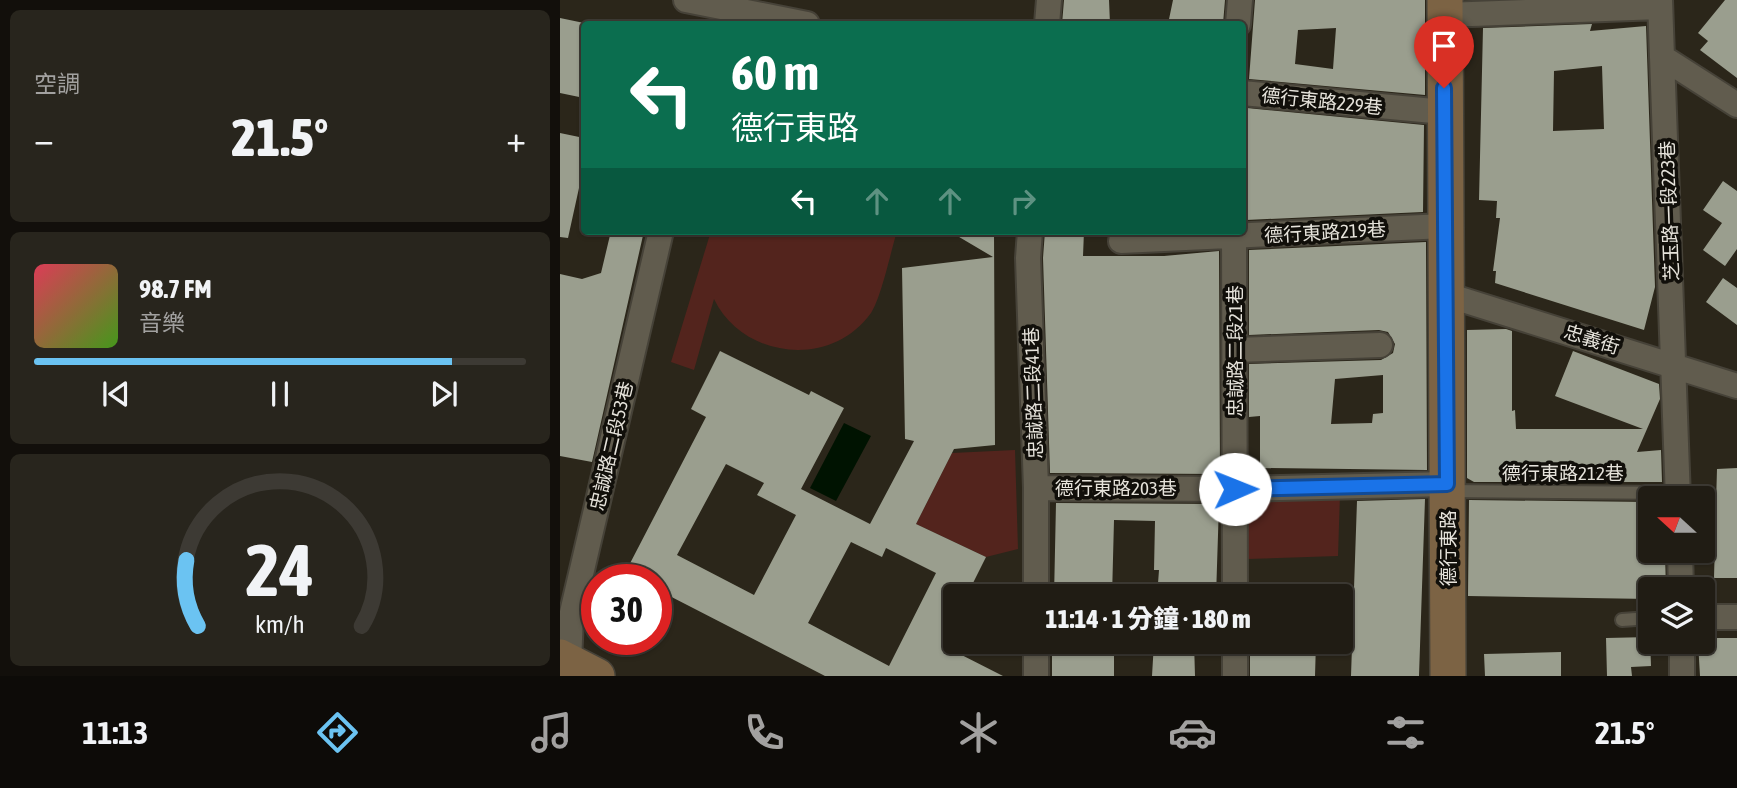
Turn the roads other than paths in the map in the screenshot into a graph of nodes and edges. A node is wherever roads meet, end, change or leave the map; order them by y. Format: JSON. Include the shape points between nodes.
{"nodes":[{"id":1,"x":685,"y":0,"type":"edge"},
{"id":2,"x":1049,"y":0,"type":"edge"},
{"id":3,"x":1240,"y":0,"type":"edge"},
{"id":4,"x":1660,"y":3,"type":"edge"},
{"id":5,"x":1445,"y":8,"type":"edge"},
{"id":6,"x":712,"y":10,"type":"edge"},
{"id":7,"x":787,"y":21,"type":"edge"},
{"id":8,"x":1047,"y":21,"type":"edge"},
{"id":9,"x":1238,"y":21,"type":"edge"},
{"id":10,"x":1662,"y":57,"type":"junction"},
{"id":11,"x":1246,"y":93,"type":"edge"},
{"id":12,"x":1737,"y":105,"type":"edge"},
{"id":13,"x":1444,"y":112,"type":"junction"},
{"id":14,"x":1445,"y":226,"type":"junction"},
{"id":15,"x":1246,"y":234,"type":"edge"},
{"id":16,"x":660,"y":235,"type":"edge"},
{"id":17,"x":1030,"y":235,"type":"edge"},
{"id":18,"x":1218,"y":235,"type":"edge"},
{"id":19,"x":1234,"y":235,"type":"edge"},
{"id":20,"x":1121,"y":241,"type":"dead end"},
{"id":21,"x":1447,"y":295,"type":"junction"},
{"id":22,"x":1380,"y":345,"type":"dead end"},
{"id":23,"x":1235,"y":350,"type":"junction"},
{"id":24,"x":1675,"y":365,"type":"junction"},
{"id":25,"x":1737,"y":386,"type":"edge"},
{"id":26,"x":1678,"y":486,"type":"edge"},
{"id":27,"x":1447,"y":487,"type":"junction"},
{"id":28,"x":1036,"y":488,"type":"junction"},
{"id":29,"x":1235,"y":489,"type":"junction"},
{"id":30,"x":1638,"y":494,"type":"edge"},
{"id":31,"x":1036,"y":584,"type":"edge"},
{"id":32,"x":1235,"y":584,"type":"edge"},
{"id":33,"x":1715,"y":617,"type":"edge"},
{"id":34,"x":1737,"y":617,"type":"edge"},
{"id":35,"x":1638,"y":619,"type":"edge"},
{"id":36,"x":1622,"y":620,"type":"dead end"},
{"id":37,"x":1036,"y":654,"type":"edge"},
{"id":38,"x":1235,"y":654,"type":"edge"},
{"id":39,"x":1682,"y":654,"type":"edge"},
{"id":40,"x":576,"y":665,"type":"edge"},
{"id":41,"x":1036,"y":676,"type":"edge"},
{"id":42,"x":1235,"y":676,"type":"edge"},
{"id":43,"x":1448,"y":676,"type":"edge"},
{"id":44,"x":1682,"y":676,"type":"edge"}],
"edges":[{"from":1,"to":6,"type":"street"},
{"from":2,"to":8,"type":"street"},
{"from":3,"to":9,"type":"street"},
{"from":4,"to":5,"type":"street"},
{"from":4,"to":10,"type":"street","name":"芝玉路一段223巷"},
{"from":5,"to":13,"type":"street","name":"德行東路"},
{"from":6,"to":7,"type":"street"},
{"from":10,"to":12,"type":"street"},
{"from":10,"to":24,"type":"street","name":"芝玉路一段223巷"},
{"from":11,"to":13,"type":"street","name":"德行東路229巷"},
{"from":13,"to":14,"type":"street","name":"德行東路"},
{"from":14,"to":15,"type":"street","name":"德行東路219巷"},
{"from":14,"to":21,"type":"street","name":"德行東路"},
{"from":16,"to":40,"type":"street","name":"忠誠路二段53巷","via":[[571,617]]},
{"from":17,"to":28,"type":"street","name":"忠誠路二段41巷"},
{"from":18,"to":20,"type":"street","name":"德行東路219巷"},
{"from":19,"to":23,"type":"street","name":"忠誠路二段21巷"},
{"from":21,"to":24,"type":"street","name":"忠義街"},
{"from":21,"to":27,"type":"street","name":"德行東路"},
{"from":22,"to":23,"type":"street"},
{"from":23,"to":29,"type":"street","name":"忠誠路二段21巷"},
{"from":24,"to":25,"type":"street","name":"忠義街"},
{"from":24,"to":26,"type":"street","name":"芝玉路一段223巷"},
{"from":27,"to":29,"type":"street","name":"德行東路203巷"},
{"from":27,"to":30,"type":"lane","name":"德行東路212巷"},
{"from":27,"to":43,"type":"street","name":"德行東路"},
{"from":28,"to":29,"type":"street","name":"德行東路203巷"},
{"from":28,"to":31,"type":"street","name":"忠誠路二段41巷"},
{"from":29,"to":32,"type":"street","name":"忠誠路二段21巷"},
{"from":33,"to":34,"type":"street"},
{"from":35,"to":36,"type":"lane"},
{"from":37,"to":41,"type":"street"},
{"from":38,"to":42,"type":"street"},
{"from":39,"to":44,"type":"street"}]}
